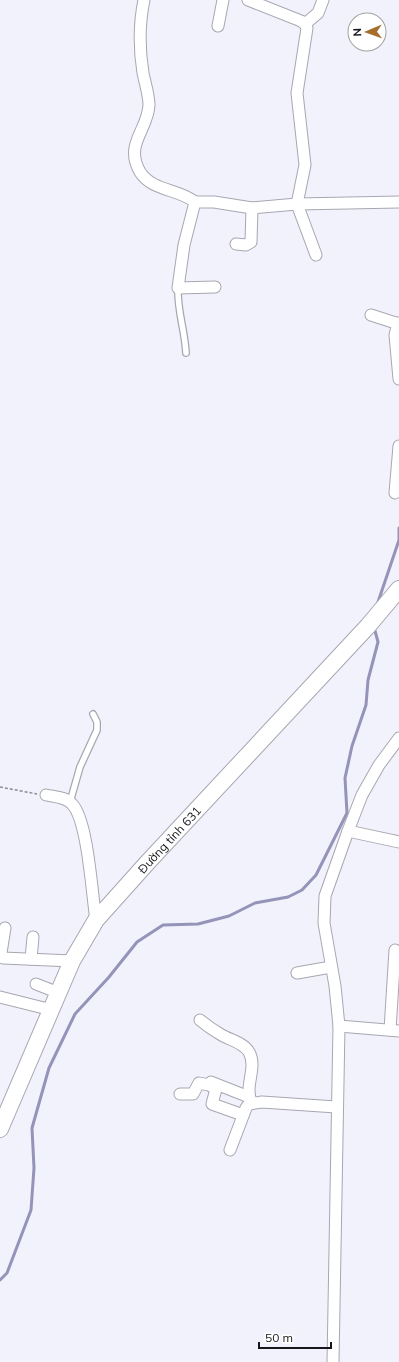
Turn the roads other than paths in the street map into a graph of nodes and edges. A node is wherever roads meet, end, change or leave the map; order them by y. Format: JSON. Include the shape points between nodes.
{"nodes":[{"id":1,"x":144,"y":0,"type":"edge"},
{"id":2,"x":223,"y":0,"type":"edge"},
{"id":3,"x":248,"y":0,"type":"edge"},
{"id":4,"x":323,"y":0,"type":"edge"},
{"id":5,"x":305,"y":24,"type":"junction"},
{"id":6,"x":218,"y":26,"type":"dead end"},
{"id":7,"x":195,"y":202,"type":"junction"},
{"id":8,"x":399,"y":202,"type":"edge"},
{"id":9,"x":297,"y":204,"type":"junction"},
{"id":10,"x":252,"y":208,"type":"junction"},
{"id":11,"x":236,"y":244,"type":"dead end"},
{"id":12,"x":316,"y":255,"type":"dead end"},
{"id":13,"x":215,"y":287,"type":"dead end"},
{"id":14,"x":178,"y":288,"type":"junction"},
{"id":15,"x":371,"y":315,"type":"dead end"},
{"id":16,"x":398,"y":323,"type":"edge"},
{"id":17,"x":186,"y":353,"type":"dead end"},
{"id":18,"x":399,"y":379,"type":"edge"},
{"id":19,"x":399,"y":446,"type":"edge"},
{"id":20,"x":395,"y":493,"type":"dead end"},
{"id":21,"x":396,"y":593,"type":"edge"},
{"id":22,"x":93,"y":714,"type":"dead end"},
{"id":23,"x":399,"y":738,"type":"edge"},
{"id":24,"x":46,"y":795,"type":"road end"},
{"id":25,"x":70,"y":802,"type":"junction"},
{"id":26,"x":348,"y":830,"type":"junction"},
{"id":27,"x":399,"y":842,"type":"edge"},
{"id":28,"x":105,"y":910,"type":"junction"},
{"id":29,"x":5,"y":928,"type":"dead end"},
{"id":30,"x":33,"y":937,"type":"dead end"},
{"id":31,"x":395,"y":950,"type":"dead end"},
{"id":32,"x":31,"y":959,"type":"junction"},
{"id":33,"x":72,"y":961,"type":"junction"},
{"id":34,"x":324,"y":968,"type":"junction"},
{"id":35,"x":297,"y":973,"type":"dead end"},
{"id":36,"x":36,"y":984,"type":"dead end"},
{"id":37,"x":59,"y":993,"type":"junction"},
{"id":38,"x":0,"y":997,"type":"edge"},
{"id":39,"x":52,"y":1010,"type":"junction"},
{"id":40,"x":200,"y":1020,"type":"dead end"},
{"id":41,"x":339,"y":1026,"type":"junction"},
{"id":42,"x":394,"y":1030,"type":"edge"},
{"id":43,"x":210,"y":1082,"type":"dead end"},
{"id":44,"x":180,"y":1094,"type":"dead end"},
{"id":45,"x":251,"y":1100,"type":"junction"},
{"id":46,"x":329,"y":1106,"type":"junction"},
{"id":47,"x":243,"y":1115,"type":"junction"},
{"id":48,"x":0,"y":1129,"type":"edge"},
{"id":49,"x":230,"y":1150,"type":"dead end"},
{"id":50,"x":333,"y":1362,"type":"edge"}],
"edges":[{"from":1,"to":7,"type":"street","via":[[140,22],[140,46],[149,106],[136,141],[135,158],[140,171],[149,182],[182,194]]},
{"from":2,"to":6,"type":"street"},
{"from":3,"to":5,"type":"street"},
{"from":4,"to":5,"type":"street","via":[[318,13]]},
{"from":5,"to":9,"type":"street","via":[[297,101],[305,165]]},
{"from":7,"to":10,"type":"street"},
{"from":7,"to":14,"type":"street","via":[[184,245]]},
{"from":8,"to":9,"type":"street"},
{"from":9,"to":10,"type":"street"},
{"from":9,"to":12,"type":"street"},
{"from":10,"to":11,"type":"street","via":[[251,242],[246,245]]},
{"from":13,"to":14,"type":"street"},
{"from":14,"to":17,"type":"lane"},
{"from":15,"to":16,"type":"street"},
{"from":16,"to":18,"type":"street","via":[[395,335]]},
{"from":19,"to":20,"type":"street"},
{"from":21,"to":28,"type":"main road","name":"Đường tỉnh 631"},
{"from":22,"to":25,"type":"lane","via":[[97,730],[80,767]]},
{"from":23,"to":26,"type":"street","via":[[371,778]]},
{"from":24,"to":25,"type":"street"},
{"from":25,"to":28,"type":"street","via":[[77,810],[82,824]]},
{"from":26,"to":27,"type":"street"},
{"from":26,"to":34,"type":"street","via":[[325,896]]},
{"from":28,"to":33,"type":"main road","name":"Đường tỉnh 631"},
{"from":29,"to":32,"type":"street","via":[[2,957]]},
{"from":30,"to":32,"type":"street"},
{"from":31,"to":42,"type":"street"},
{"from":32,"to":33,"type":"street"},
{"from":33,"to":37,"type":"main road","name":"Đường tỉnh 631"},
{"from":34,"to":35,"type":"street"},
{"from":34,"to":41,"type":"street","via":[[335,986]]},
{"from":36,"to":37,"type":"street"},
{"from":37,"to":39,"type":"main road","name":"Đường tỉnh 631"},
{"from":38,"to":39,"type":"street"},
{"from":39,"to":48,"type":"main road","name":"Đường tỉnh 631"},
{"from":40,"to":45,"type":"street","via":[[249,1052],[252,1064]]},
{"from":41,"to":42,"type":"street"},
{"from":41,"to":46,"type":"street"},
{"from":43,"to":45,"type":"street"},
{"from":44,"to":47,"type":"street","via":[[193,1094],[199,1083],[209,1085],[216,1089],[212,1104]]},
{"from":45,"to":46,"type":"street"},
{"from":45,"to":47,"type":"street"},
{"from":46,"to":50,"type":"street"},
{"from":47,"to":49,"type":"street"}]}
